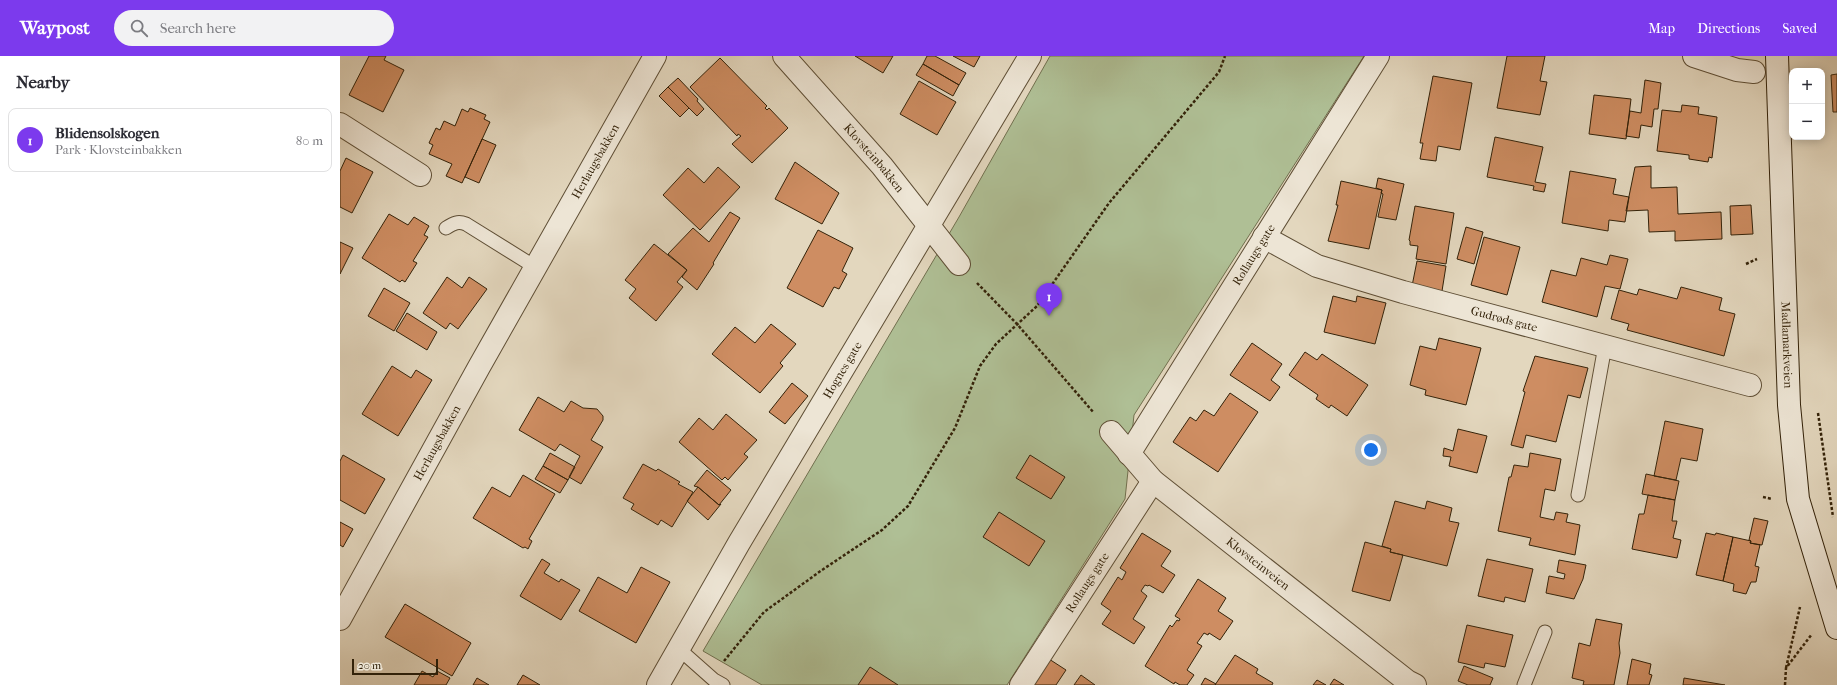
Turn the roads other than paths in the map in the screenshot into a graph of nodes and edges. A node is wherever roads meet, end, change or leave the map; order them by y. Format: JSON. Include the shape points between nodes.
{"nodes":[{"id":1,"x":655,"y":56,"type":"edge"},
{"id":2,"x":784,"y":56,"type":"edge"},
{"id":3,"x":1030,"y":56,"type":"edge"},
{"id":4,"x":1378,"y":56,"type":"edge"},
{"id":5,"x":1694,"y":56,"type":"edge"},
{"id":6,"x":1777,"y":56,"type":"edge"},
{"id":7,"x":1754,"y":72,"type":"dead end"},
{"id":8,"x":340,"y":124,"type":"edge"},
{"id":9,"x":420,"y":175,"type":"dead end"},
{"id":10,"x":928,"y":225,"type":"junction"},
{"id":11,"x":446,"y":228,"type":"dead end"},
{"id":12,"x":1264,"y":237,"type":"junction"},
{"id":13,"x":959,"y":264,"type":"road end"},
{"id":14,"x":535,"y":267,"type":"junction"},
{"id":15,"x":1605,"y":346,"type":"junction"},
{"id":16,"x":1750,"y":385,"type":"dead end"},
{"id":17,"x":1111,"y":432,"type":"road end"},
{"id":18,"x":1129,"y":454,"type":"junction"},
{"id":19,"x":1153,"y":481,"type":"junction"},
{"id":20,"x":1578,"y":495,"type":"dead end"},
{"id":21,"x":340,"y":619,"type":"edge"},
{"id":22,"x":1837,"y":628,"type":"edge"},
{"id":23,"x":1545,"y":632,"type":"dead end"},
{"id":24,"x":679,"y":650,"type":"junction"},
{"id":25,"x":718,"y":683,"type":"edge"},
{"id":26,"x":1409,"y":684,"type":"edge"},
{"id":27,"x":658,"y":685,"type":"edge"},
{"id":28,"x":1021,"y":685,"type":"edge"},
{"id":29,"x":1524,"y":685,"type":"edge"}],
"edges":[{"from":1,"to":14,"type":"street","name":"Herlaugsbakken"},
{"from":2,"to":10,"type":"street","name":"Klovsteinbakken","via":[[882,166]]},
{"from":3,"to":10,"type":"street","name":"Hognes gate"},
{"from":4,"to":12,"type":"street","name":"Rollaugs gate"},
{"from":5,"to":7,"type":"street","via":[[1738,70]]},
{"from":6,"to":22,"type":"street","name":"Madlamarkveien","via":[[1789,405],[1798,499]]},
{"from":8,"to":9,"type":"street"},
{"from":10,"to":13,"type":"street","name":"Klovsteinbakken"},
{"from":10,"to":24,"type":"street","name":"Hognes gate","via":[[739,543]]},
{"from":11,"to":14,"type":"lane","via":[[453,223],[466,224]]},
{"from":12,"to":15,"type":"street","name":"Gudrøds gate","via":[[1317,266],[1403,292]]},
{"from":12,"to":18,"type":"street","name":"Rollaugs gate"},
{"from":14,"to":21,"type":"street","name":"Herlaugsbakken"},
{"from":15,"to":16,"type":"street","name":"Gudrøds gate"},
{"from":15,"to":20,"type":"lane"},
{"from":17,"to":18,"type":"street","name":"Klovsteinveien"},
{"from":18,"to":19,"type":"street","name":"Klovsteinveien"},
{"from":19,"to":26,"type":"street","name":"Klovsteinveien"},
{"from":19,"to":28,"type":"street","name":"Rollaugs gate"},
{"from":23,"to":29,"type":"lane"},
{"from":24,"to":25,"type":"lane"},
{"from":24,"to":27,"type":"street","name":"Hognes gate"}]}
